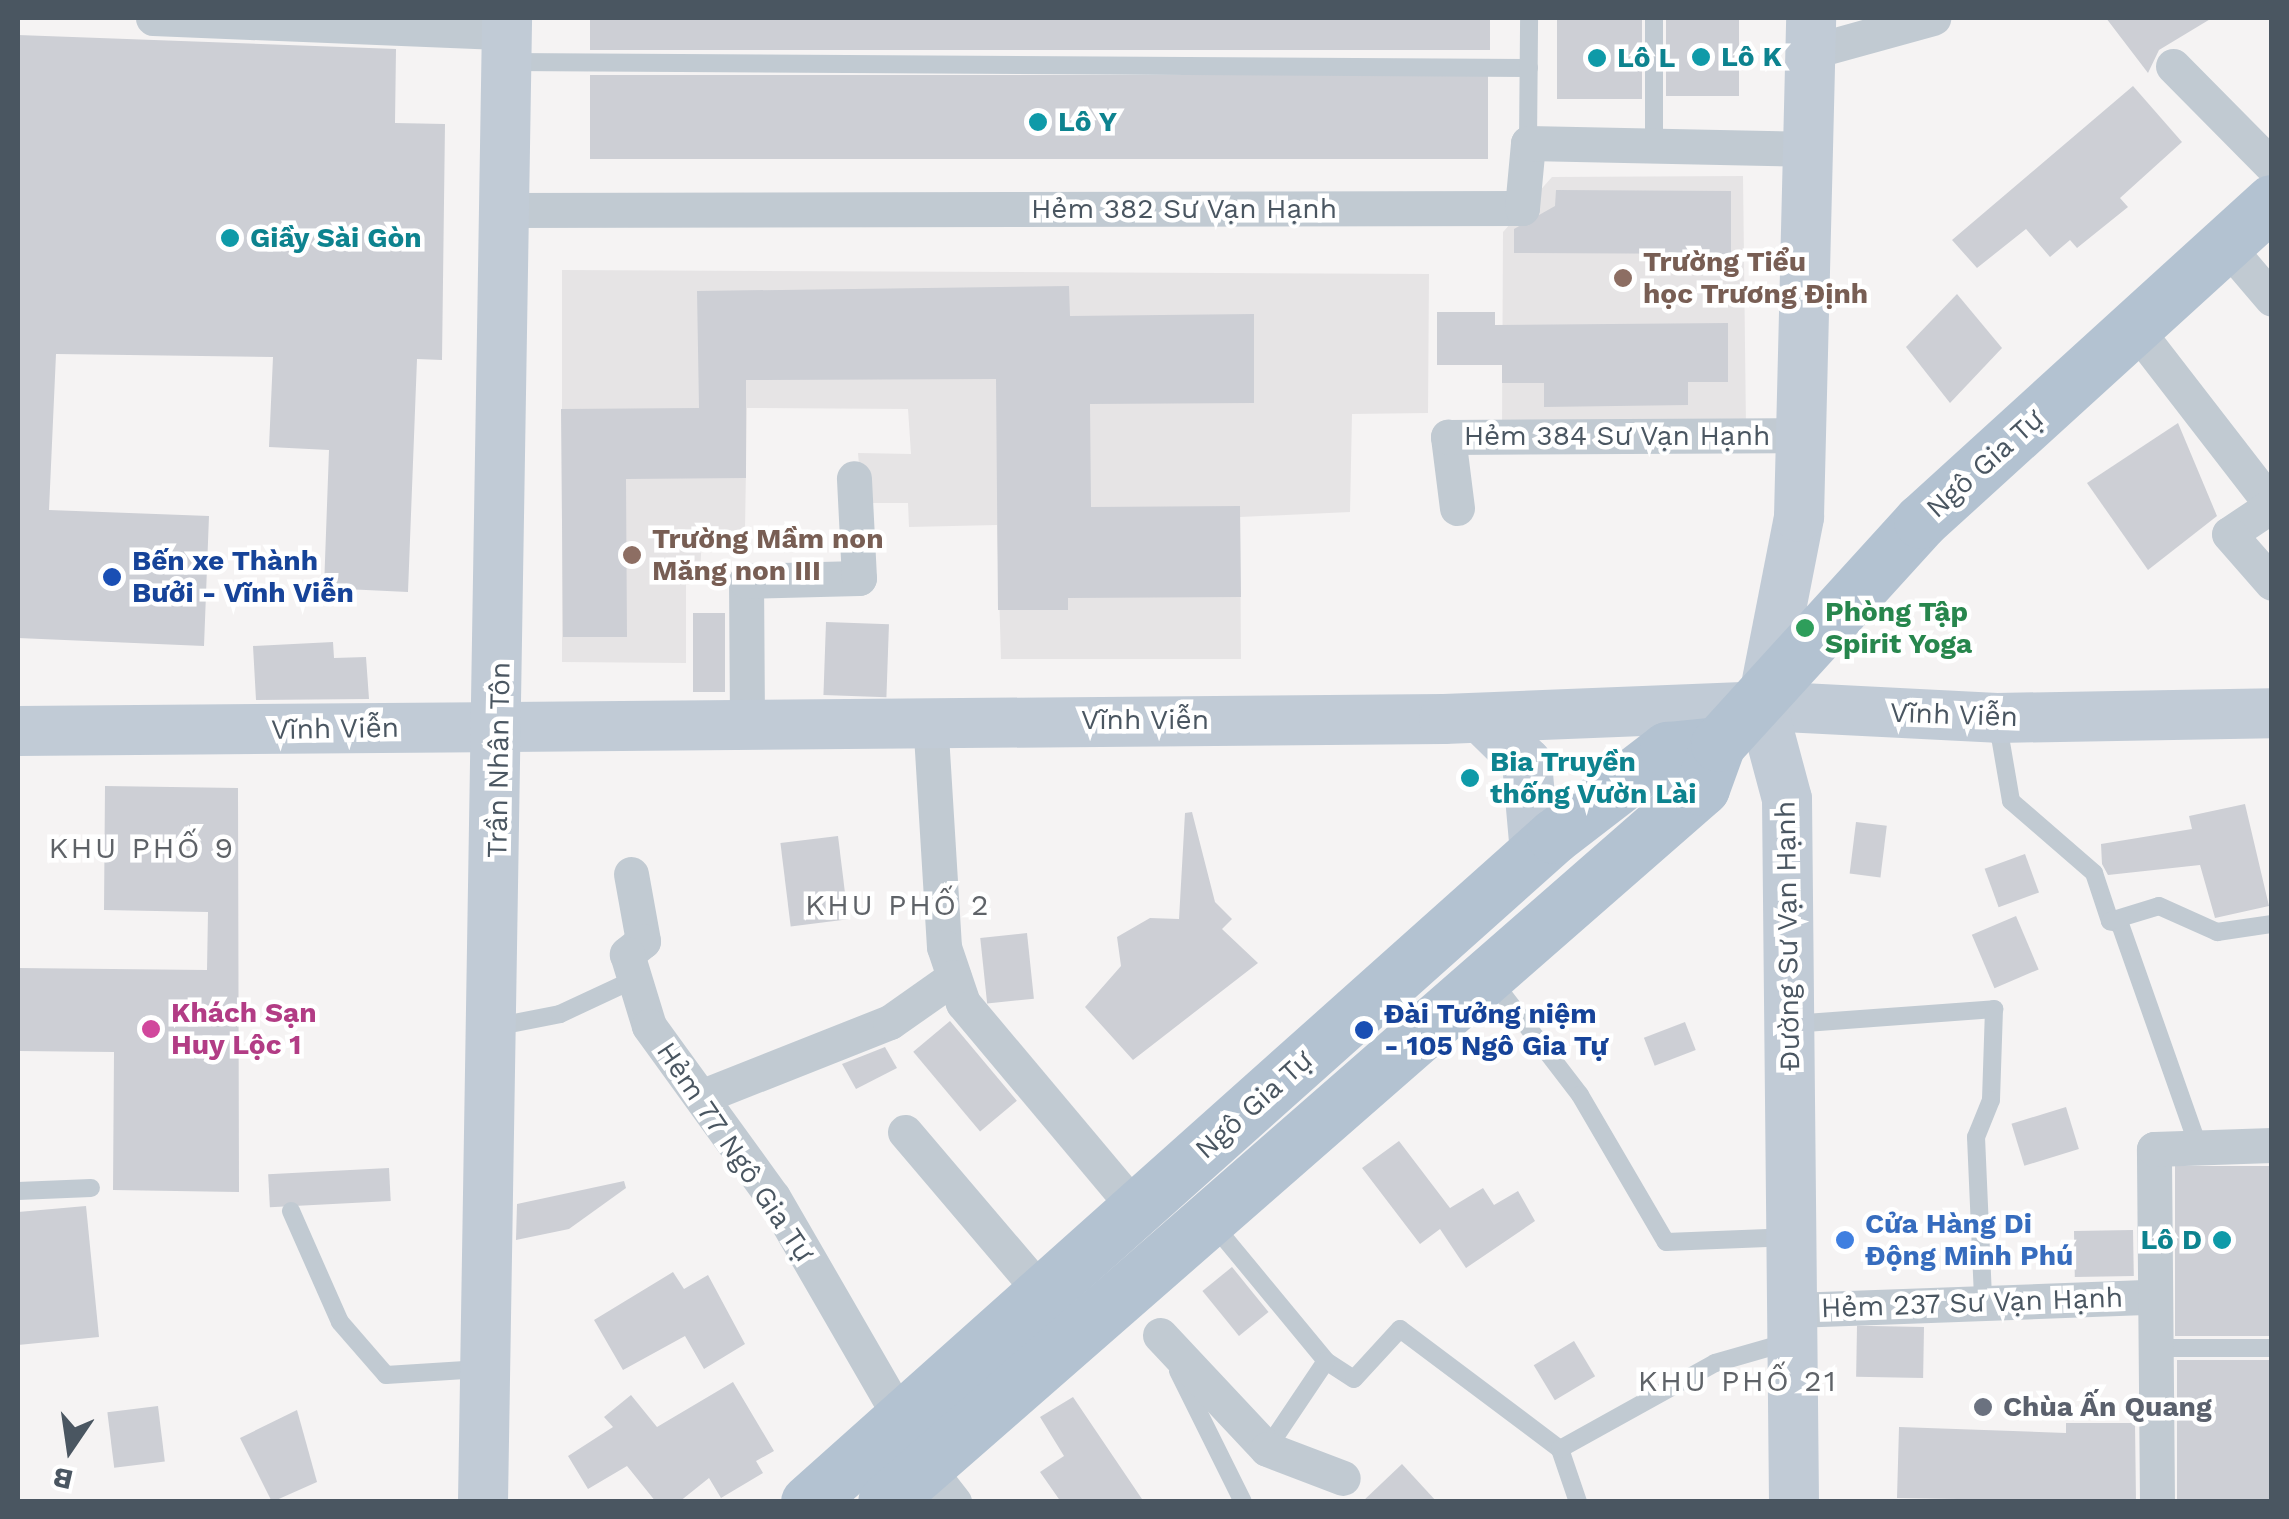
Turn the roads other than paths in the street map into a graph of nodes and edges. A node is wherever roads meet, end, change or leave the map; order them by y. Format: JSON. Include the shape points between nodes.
{"nodes":[{"id":1,"x":153,"y":18,"type":"edge"},
{"id":2,"x":1529,"y":18,"type":"edge"},
{"id":3,"x":1654,"y":18,"type":"edge"},
{"id":4,"x":1933,"y":18,"type":"edge"},
{"id":5,"x":1811,"y":34,"type":"edge"},
{"id":6,"x":505,"y":37,"type":"edge"},
{"id":7,"x":2173,"y":66,"type":"dead end"},
{"id":8,"x":1529,"y":68,"type":"junction"},
{"id":9,"x":1528,"y":143,"type":"junction"},
{"id":10,"x":1808,"y":149,"type":"junction"},
{"id":11,"x":1654,"y":150,"type":"junction"},
{"id":12,"x":2272,"y":166,"type":"edge"},
{"id":13,"x":2272,"y":202,"type":"edge"},
{"id":14,"x":500,"y":210,"type":"junction"},
{"id":15,"x":2225,"y":244,"type":"junction"},
{"id":16,"x":2272,"y":299,"type":"edge"},
{"id":17,"x":2135,"y":328,"type":"junction"},
{"id":18,"x":1799,"y":435,"type":"junction"},
{"id":19,"x":854,"y":478,"type":"dead end"},
{"id":20,"x":2271,"y":505,"type":"edge"},
{"id":21,"x":1457,"y":508,"type":"dead end"},
{"id":22,"x":2272,"y":582,"type":"edge"},
{"id":23,"x":1762,"y":706,"type":"junction"},
{"id":24,"x":2272,"y":713,"type":"edge"},
{"id":25,"x":930,"y":718,"type":"junction"},
{"id":26,"x":1482,"y":718,"type":"junction"},
{"id":27,"x":1997,"y":718,"type":"junction"},
{"id":28,"x":747,"y":721,"type":"junction"},
{"id":29,"x":500,"y":726,"type":"junction"},
{"id":30,"x":18,"y":731,"type":"edge"},
{"id":31,"x":1718,"y":744,"type":"junction"},
{"id":32,"x":1535,"y":853,"type":"junction"},
{"id":33,"x":632,"y":874,"type":"dead end"},
{"id":34,"x":2110,"y":921,"type":"junction"},
{"id":35,"x":2272,"y":924,"type":"edge"},
{"id":36,"x":1488,"y":975,"type":"junction"},
{"id":37,"x":954,"y":977,"type":"junction"},
{"id":38,"x":635,"y":979,"type":"junction"},
{"id":39,"x":1791,"y":1024,"type":"junction"},
{"id":40,"x":494,"y":1027,"type":"junction"},
{"id":41,"x":703,"y":1096,"type":"junction"},
{"id":42,"x":905,"y":1132,"type":"dead end"},
{"id":43,"x":2198,"y":1144,"type":"junction"},
{"id":44,"x":2272,"y":1145,"type":"edge"},
{"id":45,"x":91,"y":1188,"type":"dead end"},
{"id":46,"x":18,"y":1191,"type":"edge"},
{"id":47,"x":1137,"y":1210,"type":"junction"},
{"id":48,"x":291,"y":1211,"type":"dead end"},
{"id":49,"x":1208,"y":1219,"type":"junction"},
{"id":50,"x":1791,"y":1236,"type":"junction"},
{"id":51,"x":1041,"y":1292,"type":"junction"},
{"id":52,"x":2152,"y":1297,"type":"junction"},
{"id":53,"x":1983,"y":1298,"type":"junction"},
{"id":54,"x":1143,"y":1313,"type":"junction"},
{"id":55,"x":1793,"y":1325,"type":"junction"},
{"id":56,"x":2156,"y":1348,"type":"junction"},
{"id":57,"x":2272,"y":1348,"type":"edge"},
{"id":58,"x":1326,"y":1361,"type":"junction"},
{"id":59,"x":486,"y":1368,"type":"junction"},
{"id":60,"x":900,"y":1419,"type":"junction"},
{"id":61,"x":1560,"y":1449,"type":"junction"},
{"id":62,"x":1268,"y":1450,"type":"junction"},
{"id":63,"x":1343,"y":1478,"type":"dead end"},
{"id":64,"x":922,"y":1490,"type":"edge"},
{"id":65,"x":475,"y":1497,"type":"edge"},
{"id":66,"x":808,"y":1502,"type":"edge"},
{"id":67,"x":1243,"y":1502,"type":"edge"},
{"id":68,"x":1578,"y":1502,"type":"edge"},
{"id":69,"x":1794,"y":1502,"type":"edge"},
{"id":70,"x":2157,"y":1502,"type":"edge"}],
"edges":[{"from":1,"to":6,"type":"street"},
{"from":2,"to":8,"type":"lane"},
{"from":3,"to":11,"type":"lane"},
{"from":4,"to":5,"type":"street"},
{"from":5,"to":10,"type":"street","name":"Đường Sư Vạn Hạnh"},
{"from":6,"to":8,"type":"lane"},
{"from":6,"to":14,"type":"street","name":"Trần Nhân Tôn"},
{"from":7,"to":12,"type":"street"},
{"from":8,"to":9,"type":"lane"},
{"from":9,"to":11,"type":"street"},
{"from":9,"to":14,"type":"street","name":"Hẻm 382 Sư Vạn Hạnh","via":[[1522,208]]},
{"from":10,"to":11,"type":"street"},
{"from":10,"to":18,"type":"street","name":"Đường Sư Vạn Hạnh"},
{"from":13,"to":15,"type":"main road","name":"Ngô Gia Tự"},
{"from":14,"to":29,"type":"street","name":"Trần Nhân Tôn"},
{"from":15,"to":16,"type":"street"},
{"from":15,"to":17,"type":"main road","name":"Ngô Gia Tự"},
{"from":17,"to":20,"type":"street"},
{"from":17,"to":23,"type":"main road","name":"Ngô Gia Tự","via":[[1921,521]]},
{"from":18,"to":21,"type":"street","name":"Hẻm 384 Sư Vạn Hạnh","via":[[1448,437]]},
{"from":18,"to":23,"type":"street","name":"Đường Sư Vạn Hạnh","via":[[1799,517]]},
{"from":19,"to":28,"type":"street","via":[[859,578],[746,581]]},
{"from":20,"to":22,"type":"street","via":[[2229,534]]},
{"from":23,"to":26,"type":"street","name":"Vĩnh Viễn"},
{"from":23,"to":27,"type":"street","name":"Vĩnh Viễn"},
{"from":23,"to":31,"type":"main road","name":"Ngô Gia Tự"},
{"from":23,"to":39,"type":"street","name":"Đường Sư Vạn Hạnh","via":[[1787,798]]},
{"from":24,"to":27,"type":"street","name":"Vĩnh Viễn"},
{"from":25,"to":26,"type":"street","name":"Vĩnh Viễn"},
{"from":25,"to":28,"type":"street","name":"Vĩnh Viễn"},
{"from":25,"to":37,"type":"street","via":[[944,947]]},
{"from":26,"to":32,"type":"street","via":[[1527,763]]},
{"from":27,"to":34,"type":"lane","via":[[2011,800],[2094,872]]},
{"from":28,"to":29,"type":"street","name":"Vĩnh Viễn"},
{"from":29,"to":30,"type":"street","name":"Vĩnh Viễn"},
{"from":29,"to":40,"type":"street","name":"Trần Nhân Tôn"},
{"from":31,"to":32,"type":"main road","name":"Ngô Gia Tự","via":[[1667,749]]},
{"from":31,"to":36,"type":"main road","name":"Ngô Gia Tự","via":[[1702,788]]},
{"from":32,"to":47,"type":"main road","name":"Ngô Gia Tự"},
{"from":33,"to":38,"type":"street","name":"Hẻm 77 Ngô Gia Tự","via":[[643,941],[628,954]]},
{"from":34,"to":35,"type":"lane","via":[[2159,906],[2217,932]]},
{"from":34,"to":43,"type":"lane","via":[[2120,924]]},
{"from":36,"to":49,"type":"main road","name":"Ngô Gia Tự"},
{"from":36,"to":50,"type":"lane","via":[[1580,1094],[1666,1242]]},
{"from":37,"to":41,"type":"street","via":[[890,1022]]},
{"from":37,"to":47,"type":"street","via":[[962,1003]]},
{"from":38,"to":40,"type":"lane","via":[[560,1014]]},
{"from":38,"to":41,"type":"street","name":"Hẻm 77 Ngô Gia Tự","via":[[649,1026]]},
{"from":39,"to":50,"type":"street","name":"Đường Sư Vạn Hạnh"},
{"from":39,"to":53,"type":"lane","via":[[1994,1009],[1991,1100],[1976,1137]]},
{"from":40,"to":59,"type":"street","name":"Trần Nhân Tôn"},
{"from":41,"to":60,"type":"street","name":"Hẻm 77 Ngô Gia Tự"},
{"from":42,"to":51,"type":"street"},
{"from":43,"to":44,"type":"street"},
{"from":43,"to":52,"type":"street","via":[[2154,1149]]},
{"from":45,"to":46,"type":"lane"},
{"from":47,"to":51,"type":"main road","name":"Ngô Gia Tự"},
{"from":48,"to":59,"type":"lane","via":[[340,1322],[386,1375]]},
{"from":49,"to":54,"type":"main road","name":"Ngô Gia Tự"},
{"from":49,"to":58,"type":"lane"},
{"from":50,"to":55,"type":"street","name":"Đường Sư Vạn Hạnh"},
{"from":51,"to":60,"type":"main road","name":"Ngô Gia Tự"},
{"from":52,"to":53,"type":"street","name":"Hẻm 237 Sư Vạn Hạnh"},
{"from":52,"to":56,"type":"street"},
{"from":53,"to":55,"type":"street","name":"Hẻm 237 Sư Vạn Hạnh"},
{"from":54,"to":62,"type":"street"},
{"from":54,"to":64,"type":"main road","name":"Ngô Gia Tự"},
{"from":54,"to":67,"type":"lane"},
{"from":55,"to":61,"type":"lane"},
{"from":55,"to":69,"type":"street","name":"Đường Sư Vạn Hạnh"},
{"from":56,"to":57,"type":"lane"},
{"from":56,"to":70,"type":"street"},
{"from":58,"to":61,"type":"lane","via":[[1354,1380],[1400,1330]]},
{"from":58,"to":62,"type":"lane"},
{"from":59,"to":65,"type":"street","name":"Trần Nhân Tôn"},
{"from":60,"to":66,"type":"main road","name":"Ngô Gia Tự"},
{"from":61,"to":68,"type":"lane"},
{"from":62,"to":63,"type":"street"}]}
